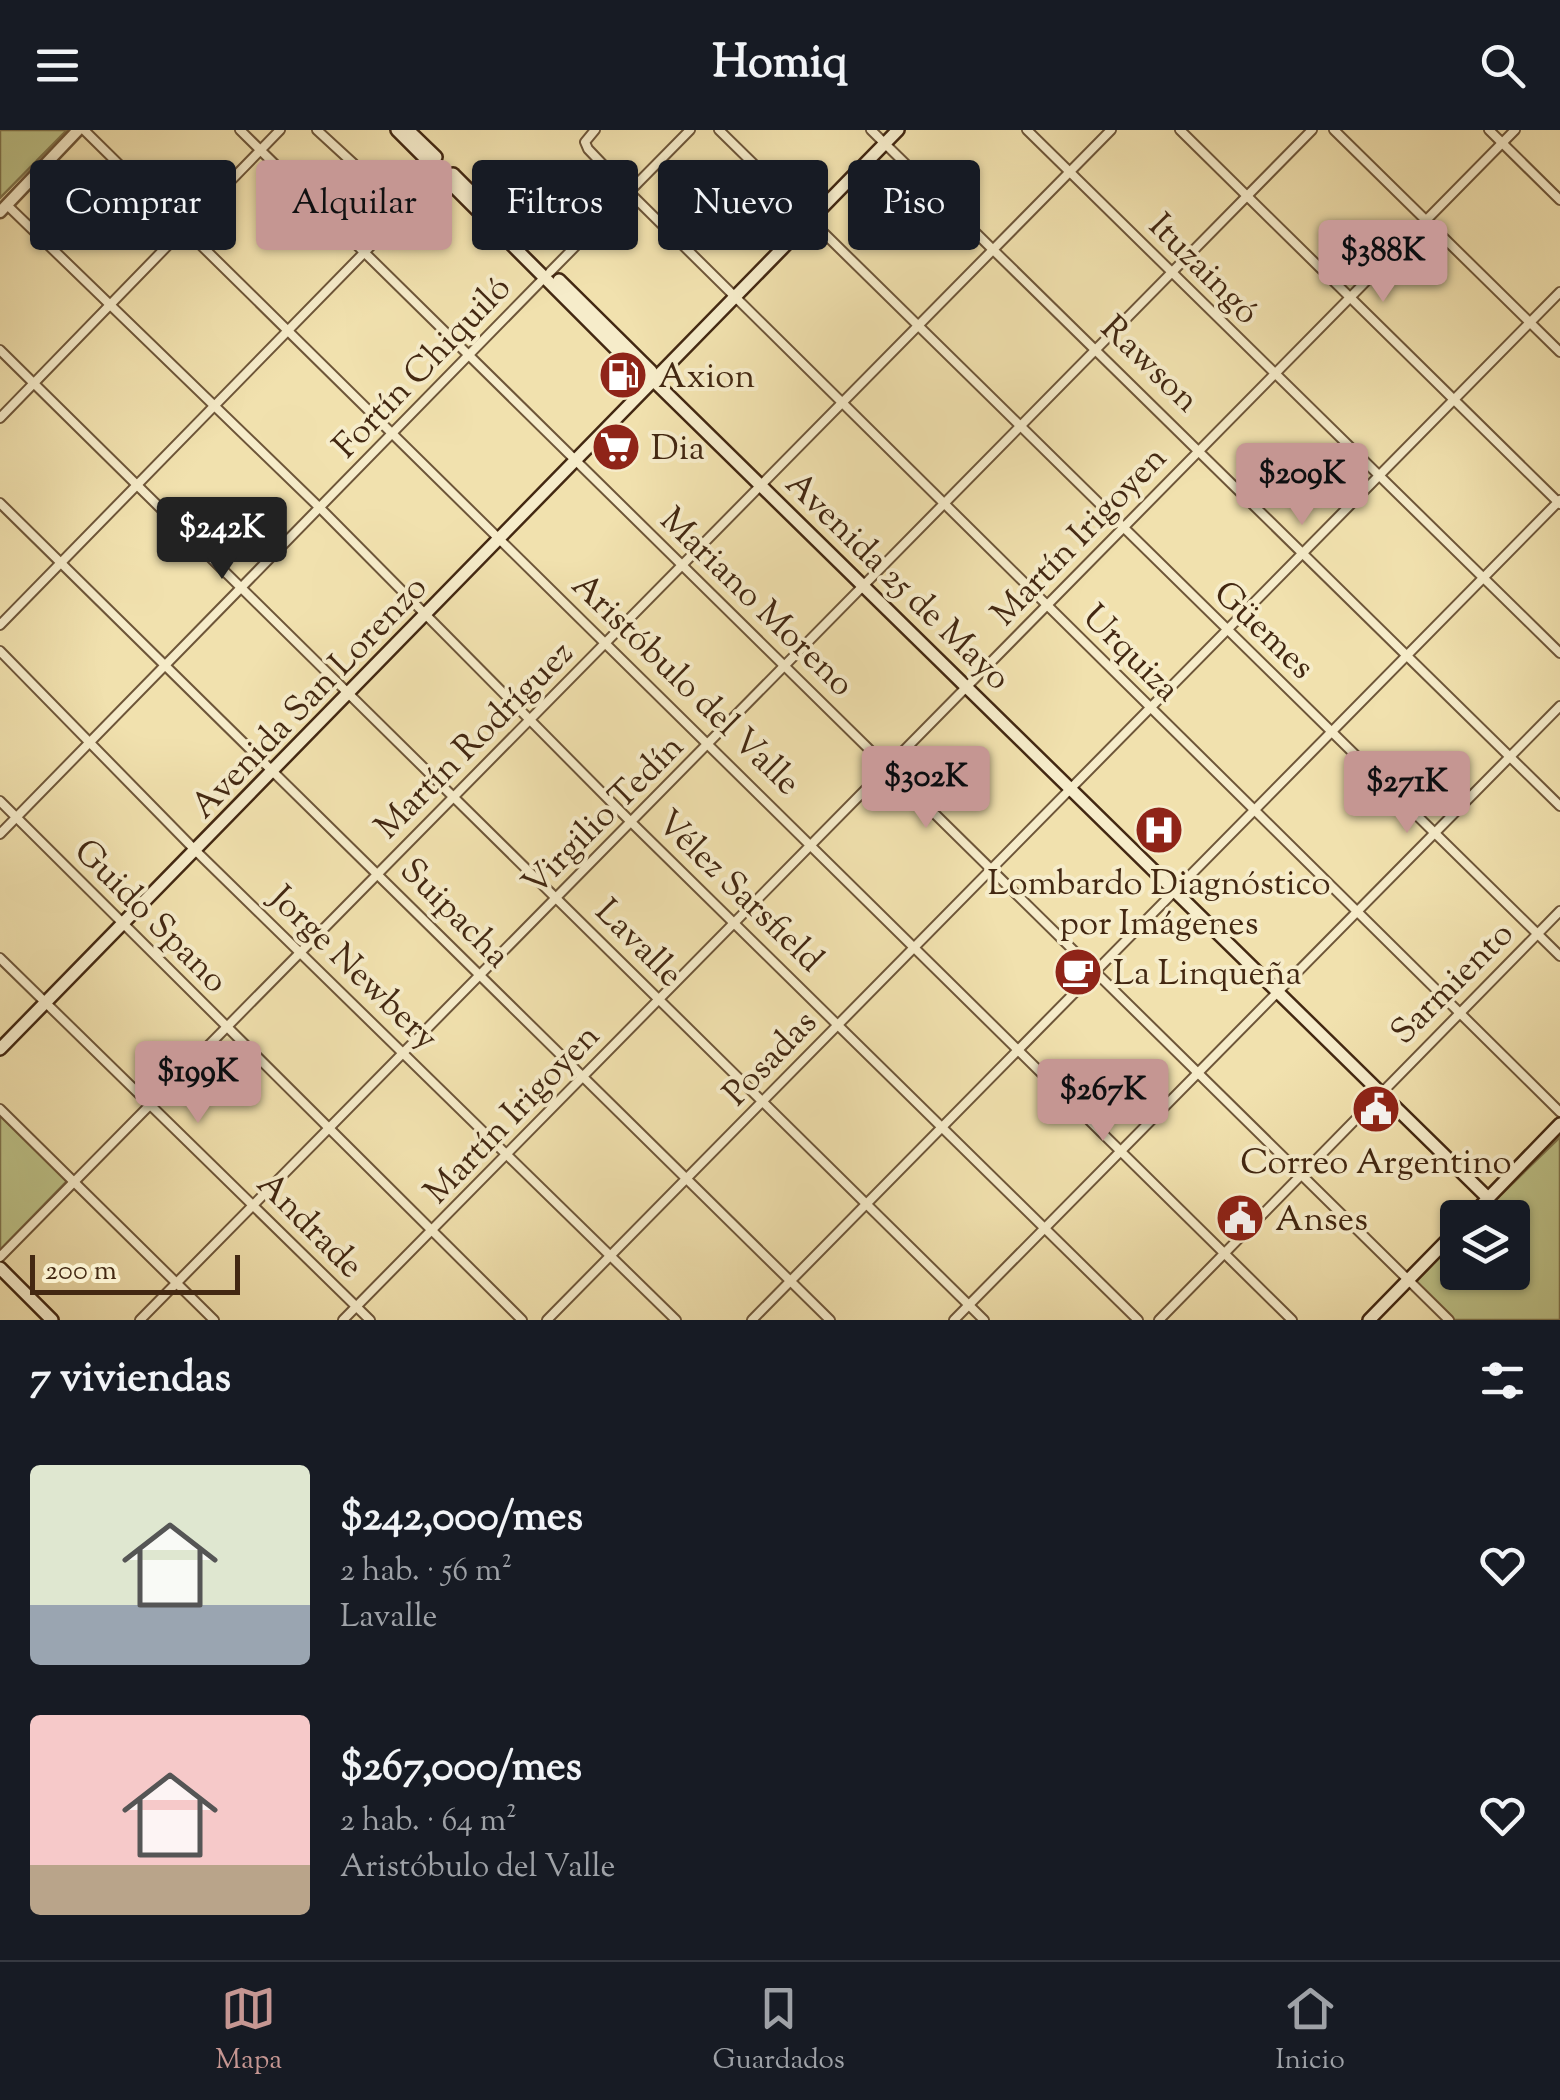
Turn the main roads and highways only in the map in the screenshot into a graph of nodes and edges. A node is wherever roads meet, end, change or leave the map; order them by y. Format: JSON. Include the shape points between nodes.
{"nodes":[{"id":1,"x":397,"y":130,"type":"edge"},
{"id":2,"x":408,"y":130,"type":"edge"},
{"id":3,"x":898,"y":130,"type":"edge"},
{"id":4,"x":431,"y":160,"type":"edge"},
{"id":5,"x":434,"y":160,"type":"edge"},
{"id":6,"x":452,"y":179,"type":"edge"},
{"id":7,"x":655,"y":382,"type":"junction"},
{"id":8,"x":0,"y":1049,"type":"edge"},
{"id":9,"x":1560,"y":1124,"type":"edge"},
{"id":10,"x":1488,"y":1198,"type":"joint"},
{"id":11,"x":1440,"y":1247,"type":"edge"},
{"id":12,"x":0,"y":1268,"type":"edge"},
{"id":13,"x":52,"y":1320,"type":"edge"},
{"id":14,"x":1369,"y":1320,"type":"edge"}],
"edges":[{"from":1,"to":4,"type":"main road","name":"Avenida 25 de Mayo"},
{"from":2,"to":5,"type":"main road","name":"Avenida 25 de Mayo"},
{"from":3,"to":7,"type":"main road","name":"Avenida San Lorenzo"},
{"from":6,"to":7,"type":"main road","name":"Avenida 25 de Mayo"},
{"from":7,"to":8,"type":"main road","name":"Avenida San Lorenzo"},
{"from":7,"to":10,"type":"main road","name":"Avenida 25 de Mayo"},
{"from":9,"to":10,"type":"main road"},
{"from":11,"to":14,"type":"main road"},
{"from":12,"to":13,"type":"main road"}]}
